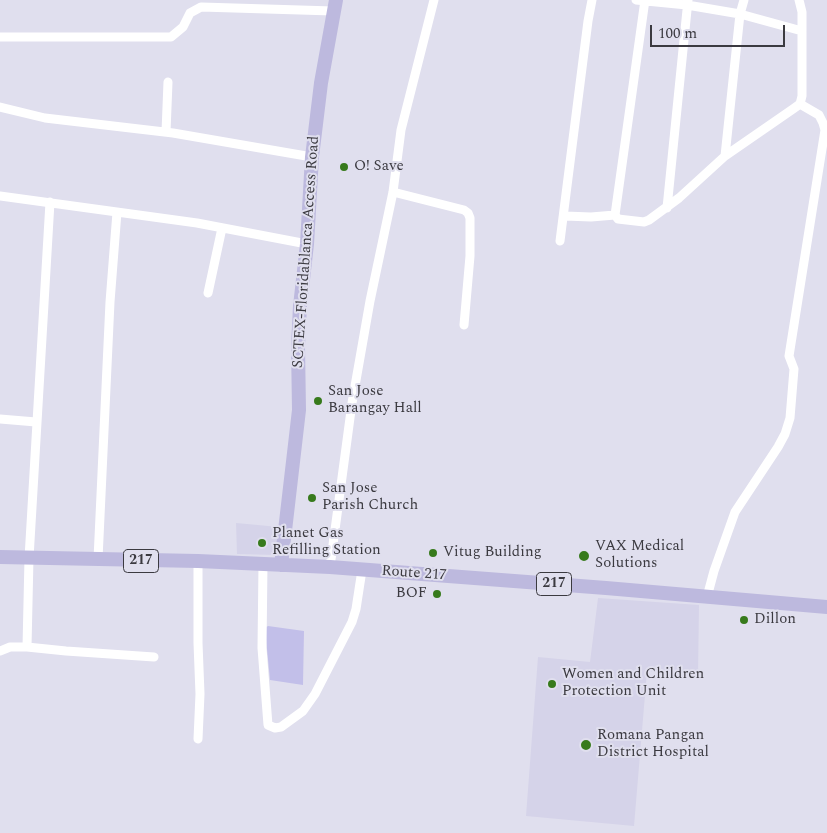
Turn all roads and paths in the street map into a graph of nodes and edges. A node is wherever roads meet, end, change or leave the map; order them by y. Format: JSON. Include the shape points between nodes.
{"nodes":[{"id":1,"x":434,"y":0,"type":"edge"},
{"id":2,"x":592,"y":0,"type":"edge"},
{"id":3,"x":642,"y":0,"type":"edge"},
{"id":4,"x":744,"y":0,"type":"edge"},
{"id":5,"x":799,"y":0,"type":"edge"},
{"id":6,"x":687,"y":3,"type":"edge"},
{"id":7,"x":334,"y":6,"type":"edge"},
{"id":8,"x":740,"y":14,"type":"junction"},
{"id":9,"x":802,"y":31,"type":"junction"},
{"id":10,"x":0,"y":37,"type":"edge"},
{"id":11,"x":168,"y":82,"type":"dead end"},
{"id":12,"x":800,"y":104,"type":"junction"},
{"id":13,"x":0,"y":107,"type":"edge"},
{"id":14,"x":166,"y":132,"type":"junction"},
{"id":15,"x":724,"y":156,"type":"junction"},
{"id":16,"x":312,"y":157,"type":"junction"},
{"id":17,"x":393,"y":192,"type":"junction"},
{"id":18,"x":0,"y":196,"type":"edge"},
{"id":19,"x":50,"y":202,"type":"junction"},
{"id":20,"x":667,"y":208,"type":"junction"},
{"id":21,"x":117,"y":212,"type":"junction"},
{"id":22,"x":615,"y":215,"type":"junction"},
{"id":23,"x":564,"y":216,"type":"junction"},
{"id":24,"x":222,"y":228,"type":"junction"},
{"id":25,"x":560,"y":240,"type":"dead end"},
{"id":26,"x":307,"y":244,"type":"junction"},
{"id":27,"x":208,"y":294,"type":"dead end"},
{"id":28,"x":464,"y":325,"type":"dead end"},
{"id":29,"x":0,"y":419,"type":"edge"},
{"id":30,"x":36,"y":422,"type":"junction"},
{"id":31,"x":0,"y":557,"type":"edge"},
{"id":32,"x":29,"y":558,"type":"junction"},
{"id":33,"x":98,"y":559,"type":"junction"},
{"id":34,"x":198,"y":562,"type":"junction"},
{"id":35,"x":263,"y":564,"type":"junction"},
{"id":36,"x":281,"y":565,"type":"junction"},
{"id":37,"x":330,"y":568,"type":"junction"},
{"id":38,"x":362,"y":570,"type":"junction"},
{"id":39,"x":708,"y":597,"type":"junction"},
{"id":40,"x":827,"y":607,"type":"edge"},
{"id":41,"x":26,"y":647,"type":"junction"},
{"id":42,"x":0,"y":651,"type":"edge"},
{"id":43,"x":154,"y":656,"type":"dead end"},
{"id":44,"x":198,"y":739,"type":"dead end"}],
"edges":[{"from":1,"to":17,"type":"street","via":[[401,130]]},
{"from":2,"to":23,"type":"street"},
{"from":3,"to":6,"type":"street"},
{"from":3,"to":22,"type":"street"},
{"from":4,"to":8,"type":"street"},
{"from":5,"to":9,"type":"street"},
{"from":6,"to":8,"type":"street"},
{"from":6,"to":20,"type":"street"},
{"from":7,"to":10,"type":"street","via":[[201,7],[190,13],[183,27],[170,37]]},
{"from":7,"to":16,"type":"main road","name":"SCTEX-Floridablanca Access Road"},
{"from":8,"to":9,"type":"street"},
{"from":8,"to":15,"type":"street"},
{"from":9,"to":12,"type":"street"},
{"from":11,"to":14,"type":"street"},
{"from":12,"to":15,"type":"street"},
{"from":12,"to":39,"type":"street","via":[[818,115],[824,130],[789,356],[794,369],[790,418],[778,447],[735,512],[716,563]]},
{"from":13,"to":14,"type":"street","via":[[45,118]]},
{"from":14,"to":16,"type":"street"},
{"from":15,"to":20,"type":"street"},
{"from":16,"to":26,"type":"main road","name":"SCTEX-Floridablanca Access Road"},
{"from":17,"to":28,"type":"street","via":[[468,213],[470,256]]},
{"from":17,"to":37,"type":"street","via":[[352,403]]},
{"from":18,"to":19,"type":"street"},
{"from":19,"to":21,"type":"street"},
{"from":19,"to":30,"type":"street"},
{"from":20,"to":22,"type":"street","via":[[644,222],[618,220]]},
{"from":21,"to":24,"type":"street"},
{"from":21,"to":33,"type":"street"},
{"from":22,"to":23,"type":"street"},
{"from":23,"to":25,"type":"street"},
{"from":24,"to":26,"type":"street"},
{"from":24,"to":27,"type":"street"},
{"from":26,"to":36,"type":"main road","name":"SCTEX-Floridablanca Access Road","via":[[298,339],[299,410]]},
{"from":29,"to":30,"type":"street"},
{"from":30,"to":32,"type":"street"},
{"from":31,"to":32,"type":"main road","name":"Route 217","number":"217"},
{"from":32,"to":33,"type":"main road","name":"Route 217","number":"217"},
{"from":32,"to":41,"type":"street"},
{"from":33,"to":34,"type":"main road","name":"Route 217","number":"217"},
{"from":34,"to":35,"type":"main road","name":"Route 217","number":"217"},
{"from":34,"to":44,"type":"street"},
{"from":35,"to":36,"type":"main road","name":"Route 217","number":"217"},
{"from":35,"to":38,"type":"street","via":[[262,648],[268,725],[275,728],[282,727],[303,711],[315,694],[352,622]]},
{"from":36,"to":37,"type":"main road","name":"Route 217","number":"217"},
{"from":37,"to":38,"type":"main road","name":"Route 217","number":"217"},
{"from":38,"to":39,"type":"main road","name":"Route 217","number":"217"},
{"from":39,"to":40,"type":"main road","name":"Route 217","number":"217"},
{"from":41,"to":42,"type":"street"},
{"from":41,"to":43,"type":"street"}]}
